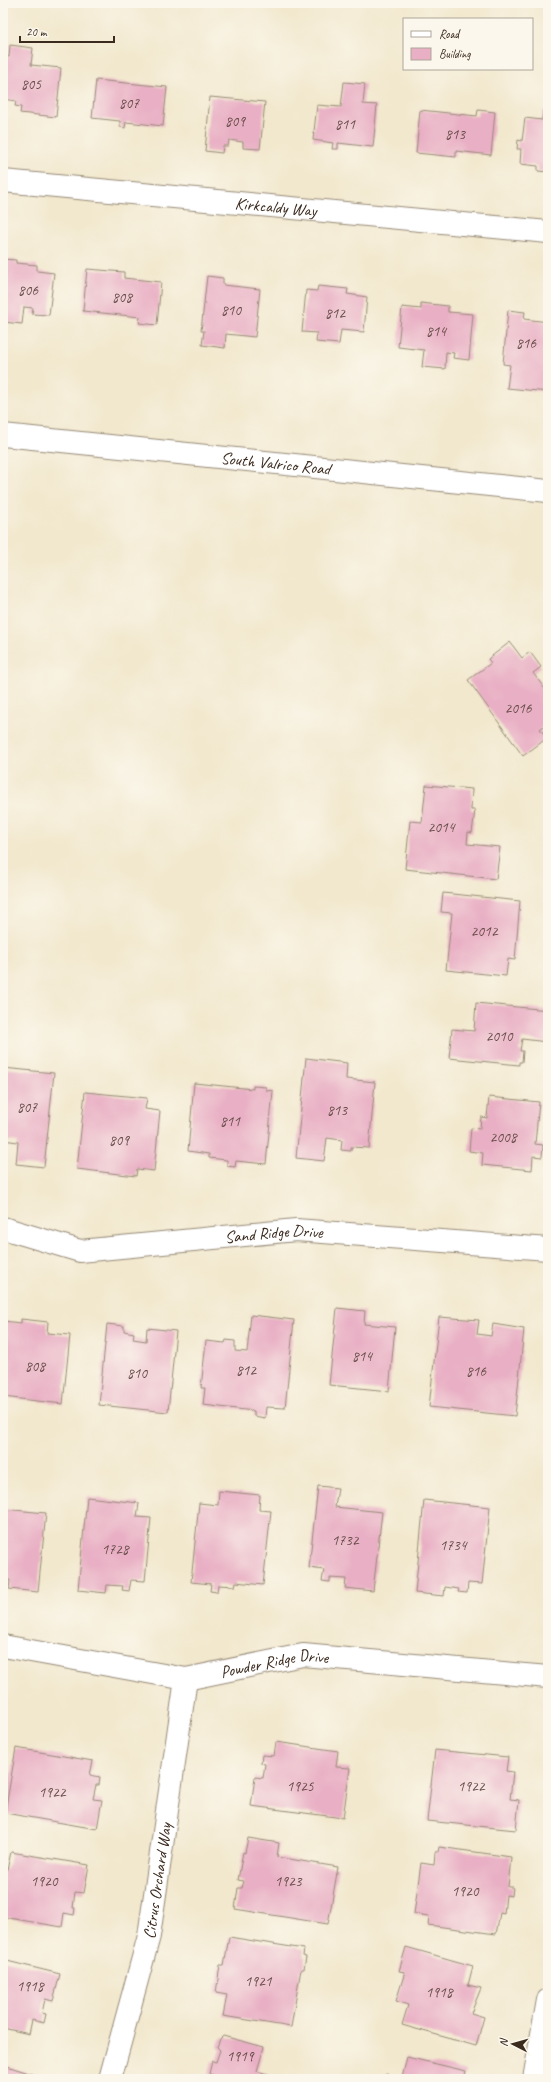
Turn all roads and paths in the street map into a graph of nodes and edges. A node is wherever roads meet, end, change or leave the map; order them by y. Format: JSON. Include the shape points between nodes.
{"nodes":[{"id":1,"x":3,"y":181,"type":"edge"},
{"id":2,"x":548,"y":232,"type":"edge"},
{"id":3,"x":3,"y":435,"type":"edge"},
{"id":4,"x":548,"y":491,"type":"edge"},
{"id":5,"x":3,"y":1228,"type":"edge"},
{"id":6,"x":548,"y":1249,"type":"edge"},
{"id":7,"x":3,"y":1646,"type":"edge"},
{"id":8,"x":548,"y":1677,"type":"edge"},
{"id":9,"x":186,"y":1679,"type":"junction"},
{"id":10,"x":548,"y":2000,"type":"edge"},
{"id":11,"x":110,"y":2079,"type":"edge"},
{"id":12,"x":534,"y":2079,"type":"edge"}],
"edges":[{"from":1,"to":2,"type":"street","name":"Kirkcaldy Way"},
{"from":3,"to":4,"type":"street","name":"South Valrico Road"},
{"from":5,"to":6,"type":"street","name":"Sand Ridge Drive","via":[[80,1251],[296,1230]]},
{"from":7,"to":9,"type":"street","name":"Powder Ridge Drive"},
{"from":8,"to":9,"type":"street","name":"Powder Ridge Drive","via":[[303,1656]]},
{"from":9,"to":11,"type":"street","name":"Citrus Orchard Way","via":[[149,1936]]},
{"from":10,"to":12,"type":"street"}]}
